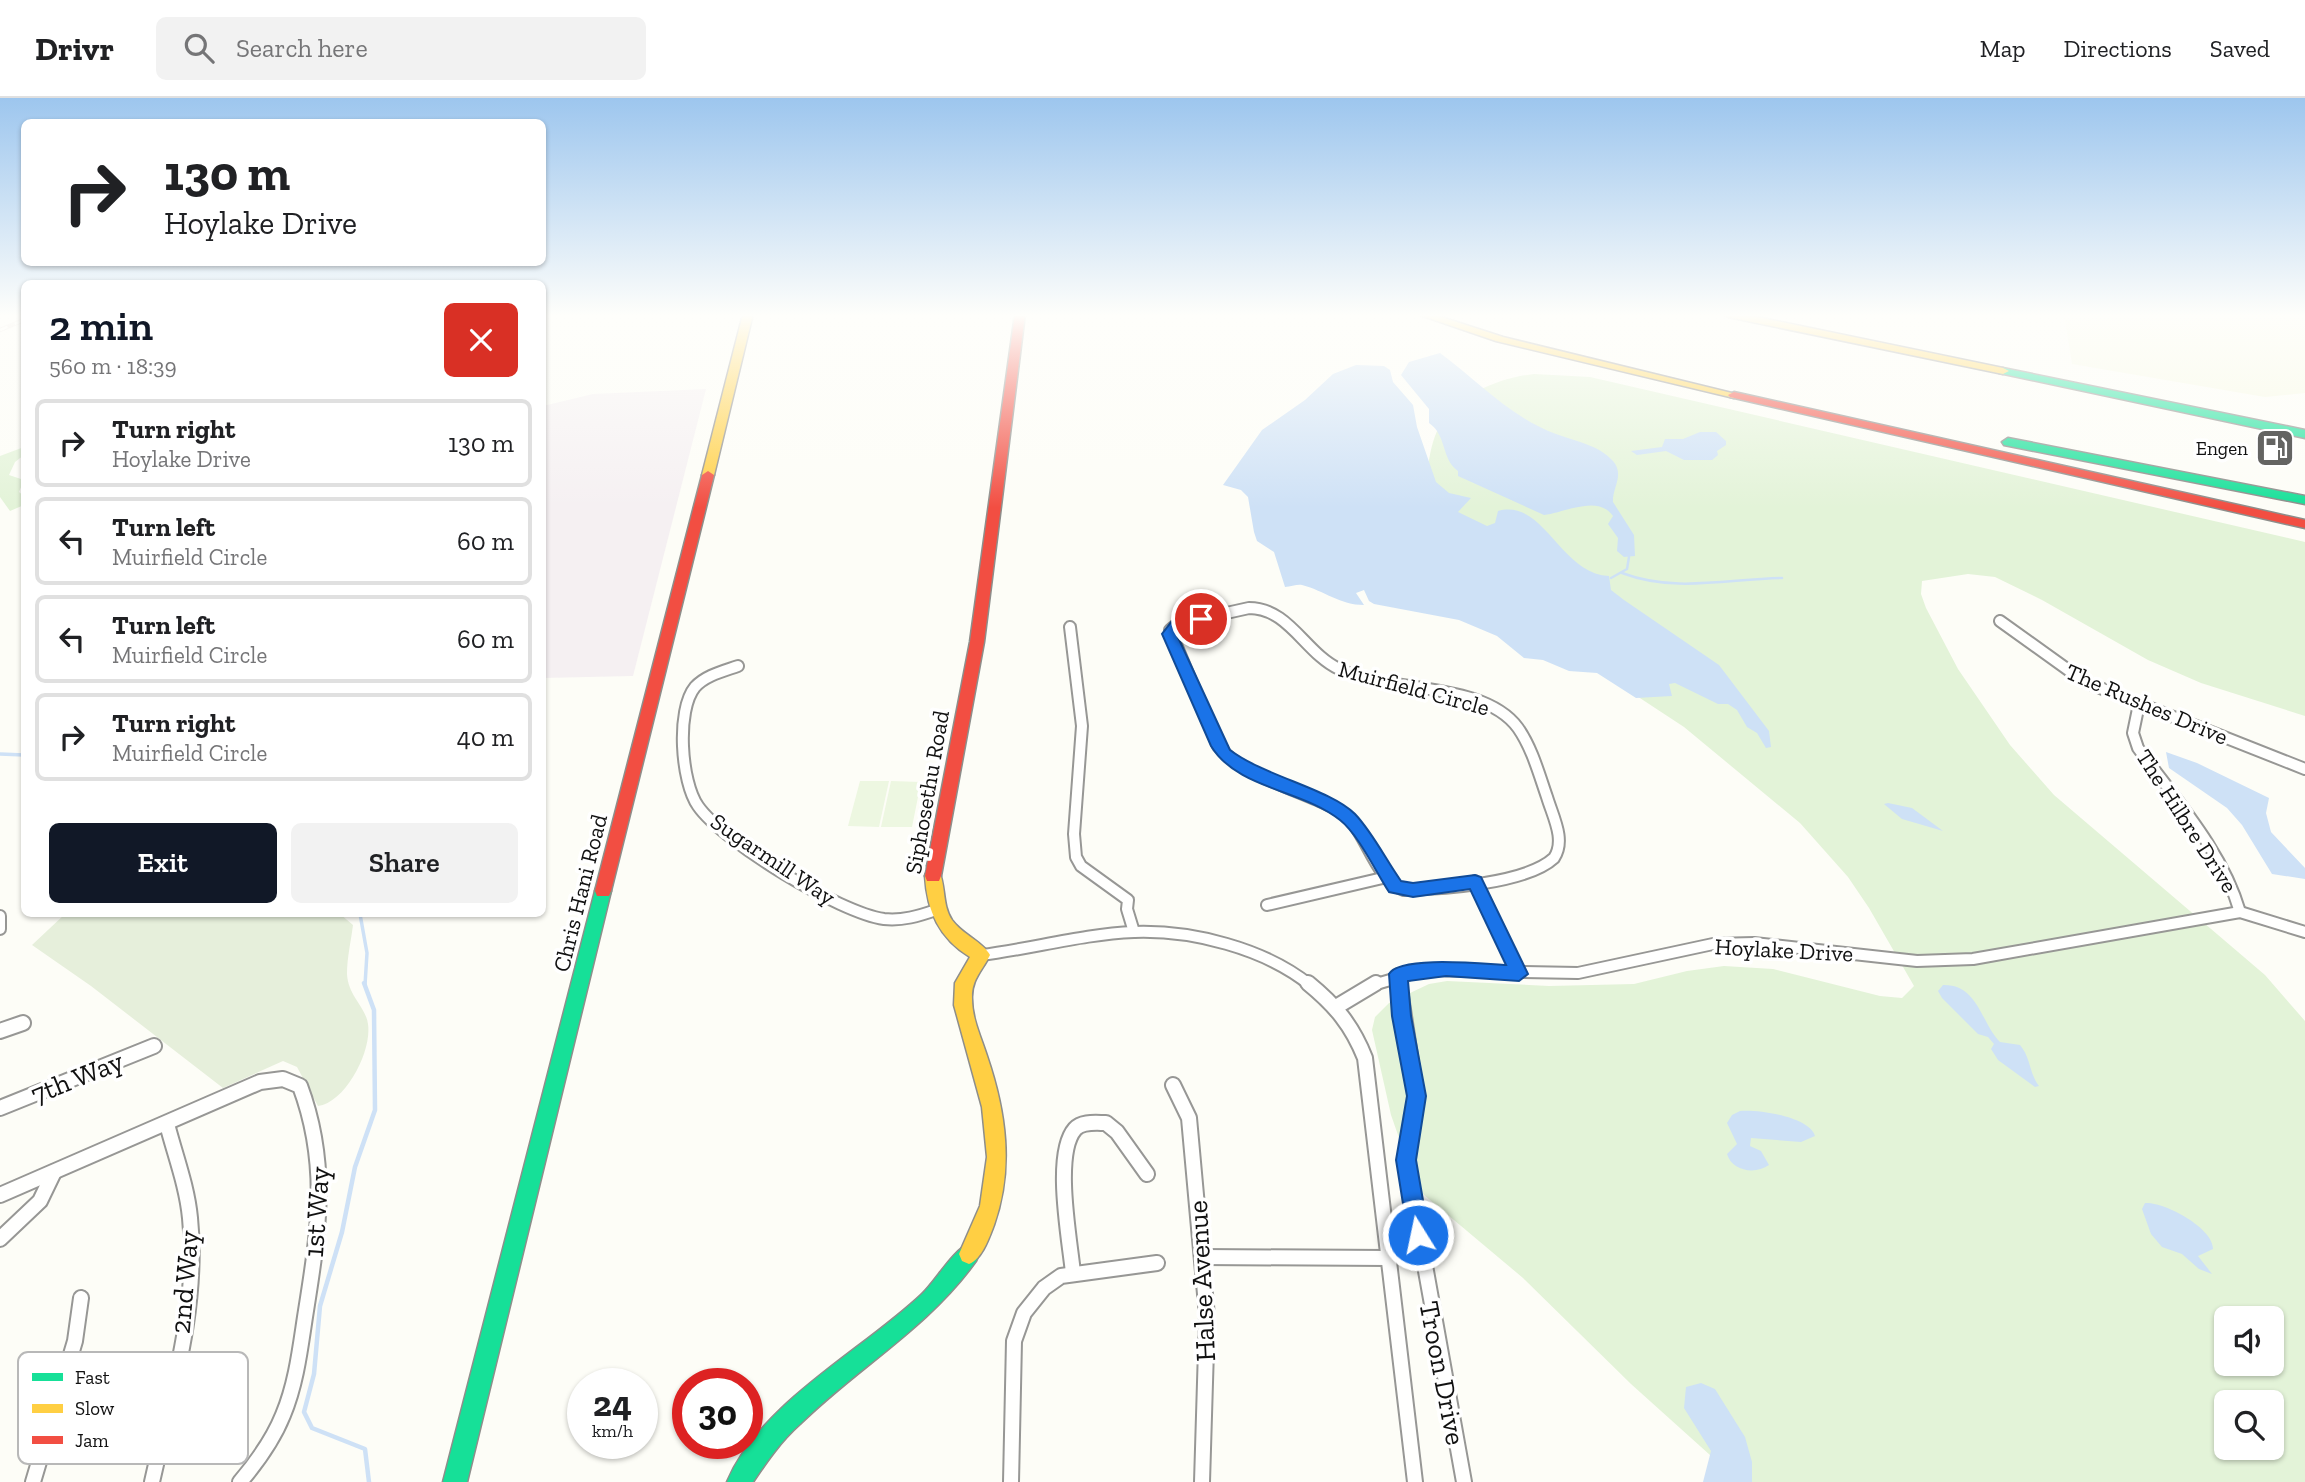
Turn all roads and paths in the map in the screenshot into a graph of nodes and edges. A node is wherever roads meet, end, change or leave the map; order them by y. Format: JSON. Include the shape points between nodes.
{"nodes":[{"id":1,"x":732,"y":379,"type":"edge"},
{"id":2,"x":1012,"y":379,"type":"edge"},
{"id":3,"x":1665,"y":379,"type":"edge"},
{"id":4,"x":1717,"y":379,"type":"edge"},
{"id":5,"x":2038,"y":379,"type":"edge"},
{"id":6,"x":2074,"y":386,"type":"junction"},
{"id":7,"x":1868,"y":424,"type":"junction"},
{"id":8,"x":1932,"y":426,"type":"junction"},
{"id":9,"x":2305,"y":426,"type":"edge"},
{"id":10,"x":2305,"y":434,"type":"edge"},
{"id":11,"x":2305,"y":500,"type":"edge"},
{"id":12,"x":2305,"y":510,"type":"edge"},
{"id":13,"x":2305,"y":524,"type":"edge"},
{"id":14,"x":2305,"y":531,"type":"edge"},
{"id":15,"x":2000,"y":621,"type":"dead end"},
{"id":16,"x":1069,"y":627,"type":"dead end"},
{"id":17,"x":738,"y":666,"type":"dead end"},
{"id":18,"x":2139,"y":704,"type":"junction"},
{"id":19,"x":2305,"y":769,"type":"edge"},
{"id":20,"x":1387,"y":877,"type":"junction"},
{"id":21,"x":1475,"y":881,"type":"junction"},
{"id":22,"x":1267,"y":905,"type":"dead end"},
{"id":23,"x":936,"y":910,"type":"junction"},
{"id":24,"x":2240,"y":912,"type":"junction"},
{"id":25,"x":0,"y":916,"type":"edge"},
{"id":26,"x":0,"y":929,"type":"edge"},
{"id":27,"x":1134,"y":932,"type":"junction"},
{"id":28,"x":2305,"y":932,"type":"edge"},
{"id":29,"x":981,"y":955,"type":"junction"},
{"id":30,"x":1398,"y":974,"type":"junction"},
{"id":31,"x":1519,"y":974,"type":"junction"},
{"id":32,"x":1336,"y":1007,"type":"junction"},
{"id":33,"x":23,"y":1023,"type":"dead end"},
{"id":34,"x":0,"y":1031,"type":"edge"},
{"id":35,"x":154,"y":1046,"type":"dead end"},
{"id":36,"x":1173,"y":1084,"type":"dead end"},
{"id":37,"x":0,"y":1108,"type":"edge"},
{"id":38,"x":167,"y":1124,"type":"junction"},
{"id":39,"x":54,"y":1172,"type":"junction"},
{"id":40,"x":1147,"y":1174,"type":"dead end"},
{"id":41,"x":0,"y":1195,"type":"edge"},
{"id":42,"x":0,"y":1239,"type":"edge"},
{"id":43,"x":1202,"y":1257,"type":"junction"},
{"id":44,"x":1388,"y":1258,"type":"junction"},
{"id":45,"x":1157,"y":1263,"type":"dead end"},
{"id":46,"x":1073,"y":1273,"type":"junction"},
{"id":47,"x":81,"y":1298,"type":"dead end"},
{"id":48,"x":72,"y":1352,"type":"edge"},
{"id":49,"x":177,"y":1352,"type":"edge"},
{"id":50,"x":38,"y":1464,"type":"edge"},
{"id":51,"x":155,"y":1464,"type":"edge"},
{"id":52,"x":33,"y":1482,"type":"edge"},
{"id":53,"x":152,"y":1482,"type":"edge"},
{"id":54,"x":240,"y":1482,"type":"edge"},
{"id":55,"x":455,"y":1482,"type":"edge"},
{"id":56,"x":739,"y":1482,"type":"edge"},
{"id":57,"x":1011,"y":1482,"type":"edge"},
{"id":58,"x":1202,"y":1482,"type":"edge"},
{"id":59,"x":1415,"y":1482,"type":"edge"},
{"id":60,"x":1464,"y":1482,"type":"edge"}],
"edges":[{"from":1,"to":55,"type":"main road","name":"Chris Hani Road"},
{"from":2,"to":23,"type":"main road","name":"Siphosethu Road","via":[[977,642],[934,863]]},
{"from":3,"to":7,"type":"main road"},
{"from":4,"to":8,"type":"main road"},
{"from":5,"to":6,"type":"main road"},
{"from":6,"to":9,"type":"main road"},
{"from":6,"to":10,"type":"main road"},
{"from":7,"to":13,"type":"main road"},
{"from":7,"to":14,"type":"main road"},
{"from":8,"to":11,"type":"main road"},
{"from":8,"to":12,"type":"main road"},
{"from":15,"to":18,"type":"street","name":"The Rushes Drive","via":[[2075,677]]},
{"from":16,"to":27,"type":"street","via":[[1082,726],[1076,857],[1081,866],[1128,900]]},
{"from":17,"to":23,"type":"street","name":"Sugarmill Way","via":[[706,677],[686,699],[684,768],[698,807],[724,832],[857,913],[895,919]]},
{"from":18,"to":19,"type":"street","name":"The Rushes Drive"},
{"from":18,"to":24,"type":"street","name":"The Hilbre Drive","via":[[2135,740],[2224,870]]},
{"from":20,"to":21,"type":"street","name":"Muirfield Circle","via":[[1404,890]]},
{"from":20,"to":21,"type":"street","name":"Muirfield Circle","via":[[1349,818],[1241,766],[1218,746],[1169,634],[1172,627],[1263,608],[1335,668],[1480,702],[1509,718],[1524,737],[1559,836],[1559,850],[1539,868]]},
{"from":20,"to":22,"type":"street"},
{"from":21,"to":31,"type":"street"},
{"from":23,"to":29,"type":"main road","via":[[952,937]]},
{"from":24,"to":28,"type":"street","name":"The Hilbre Drive"},
{"from":24,"to":31,"type":"street","name":"Hoylake Drive","via":[[1973,959],[1917,961],[1736,942],[1679,949],[1578,973]]},
{"from":25,"to":26,"type":"street"},
{"from":27,"to":29,"type":"street"},
{"from":27,"to":32,"type":"street","via":[[1199,937],[1231,947],[1299,977]]},
{"from":29,"to":56,"type":"main road","via":[[967,975],[962,1004],[991,1098],[1000,1157],[979,1238],[965,1261],[929,1300],[765,1443]]},
{"from":30,"to":31,"type":"street","name":"Hoylake Drive","via":[[1446,969]]},
{"from":30,"to":32,"type":"street","name":"Hoylake Drive"},
{"from":30,"to":60,"type":"street","name":"Troon Drive","via":[[1416,1096],[1406,1160]]},
{"from":32,"to":44,"type":"street","via":[[1354,1029],[1365,1058]]},
{"from":33,"to":34,"type":"street"},
{"from":35,"to":37,"type":"street","name":"7th Way"},
{"from":36,"to":43,"type":"street","name":"Halse Avenue","via":[[1189,1118]]},
{"from":38,"to":39,"type":"street","name":"1st Way"},
{"from":38,"to":49,"type":"street","name":"2nd Way","via":[[192,1241]]},
{"from":38,"to":54,"type":"street","name":"1st Way","via":[[260,1082],[283,1079],[300,1086],[319,1147],[322,1203],[295,1376],[277,1429]]},
{"from":39,"to":41,"type":"street","name":"1st Way"},
{"from":39,"to":42,"type":"street","via":[[48,1193]]},
{"from":40,"to":46,"type":"street","via":[[1112,1126],[1089,1124],[1075,1129],[1063,1162]]},
{"from":43,"to":44,"type":"street"},
{"from":43,"to":58,"type":"street","name":"Halse Avenue","via":[[1207,1348]]},
{"from":44,"to":59,"type":"street"},
{"from":45,"to":46,"type":"street"},
{"from":46,"to":57,"type":"street","via":[[1044,1288],[1017,1327]]},
{"from":47,"to":48,"type":"street"},
{"from":50,"to":52,"type":"street"},
{"from":51,"to":53,"type":"street","name":"2nd Way"}]}
